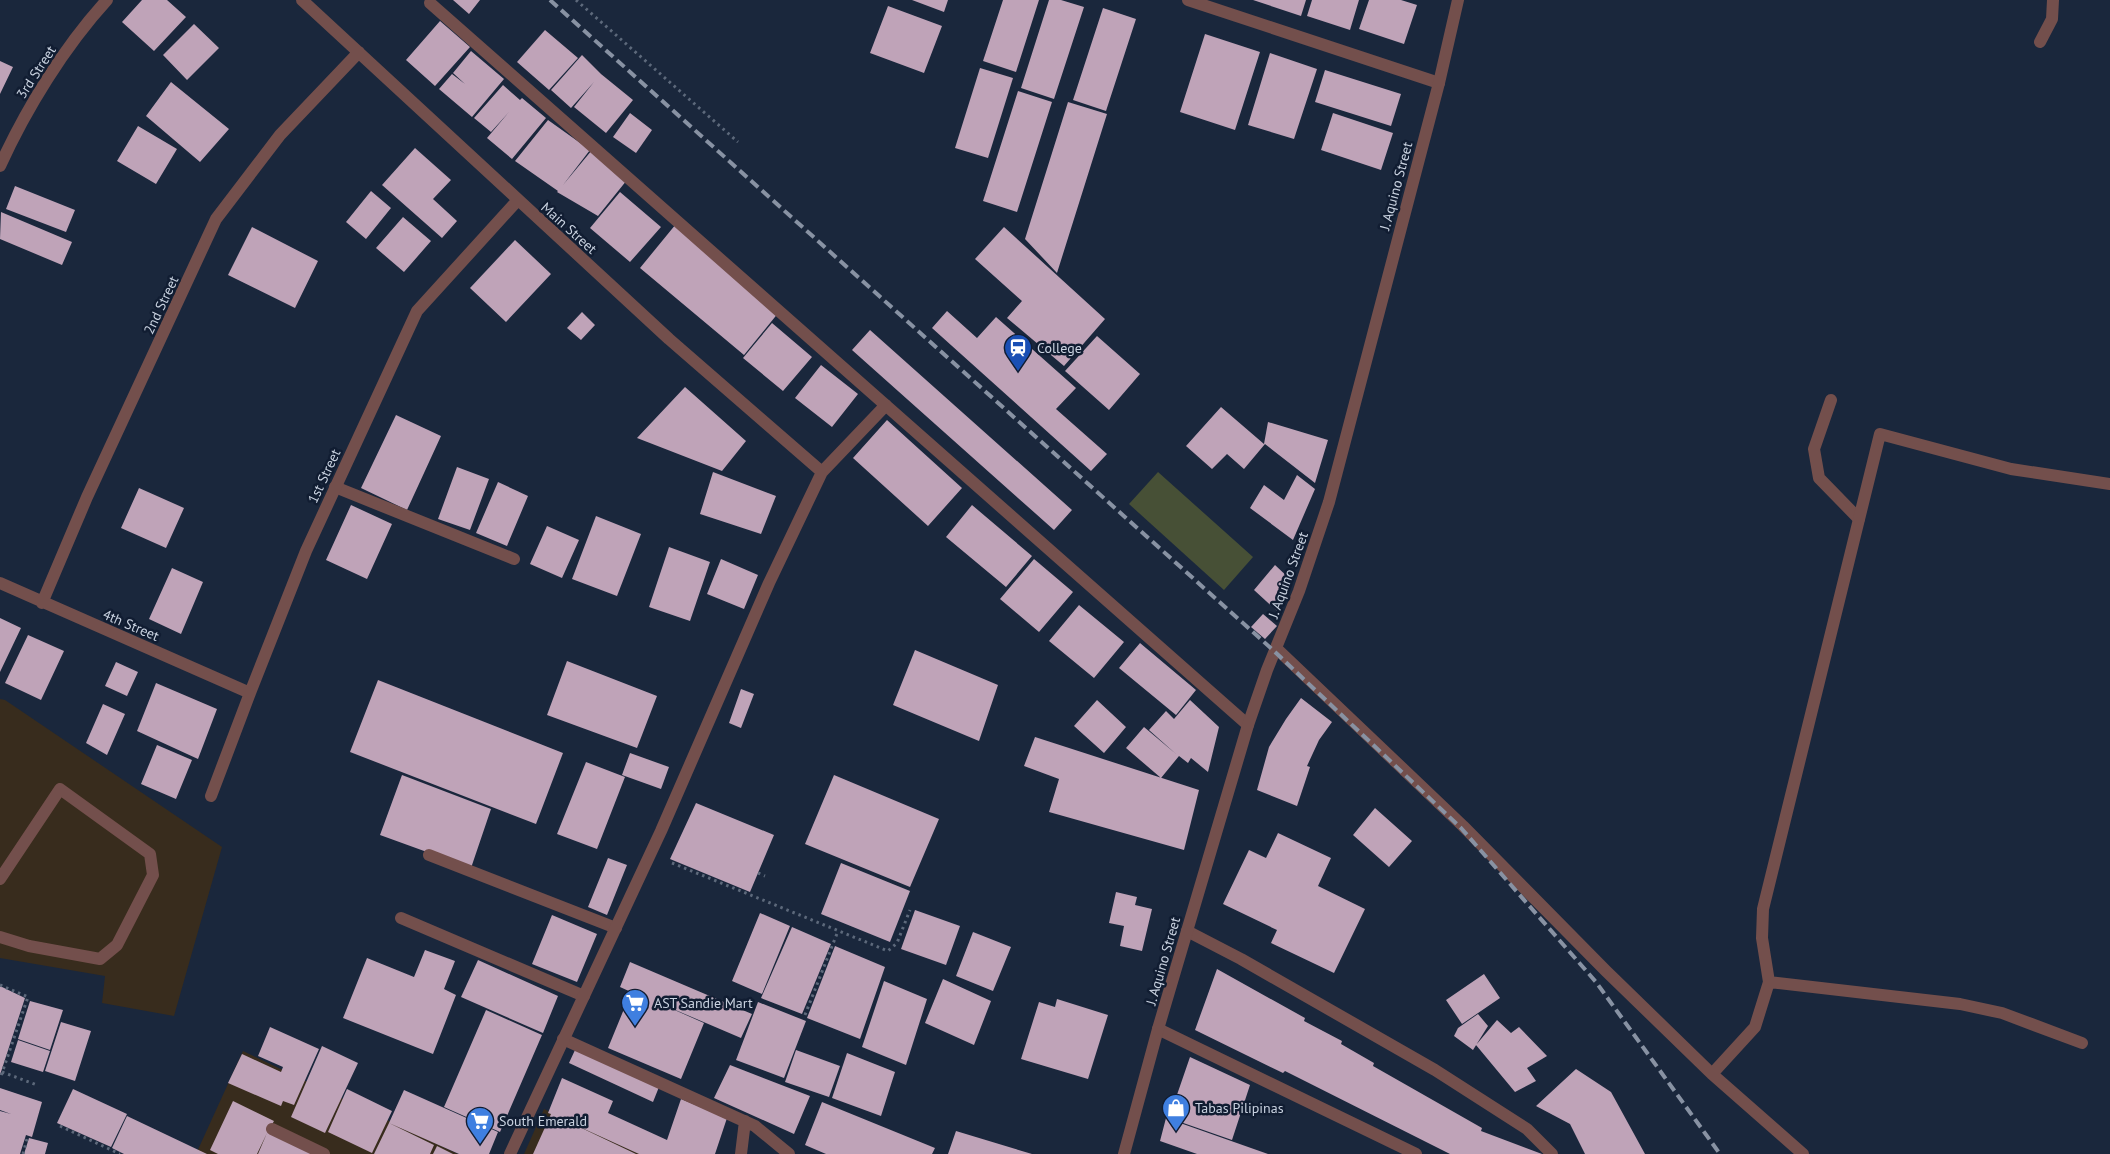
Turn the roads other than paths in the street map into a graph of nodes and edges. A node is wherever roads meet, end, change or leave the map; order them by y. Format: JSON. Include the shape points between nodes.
{"nodes":[{"id":1,"x":107,"y":0,"type":"edge"},
{"id":2,"x":302,"y":0,"type":"edge"},
{"id":3,"x":1188,"y":0,"type":"edge"},
{"id":4,"x":1458,"y":0,"type":"edge"},
{"id":5,"x":2053,"y":0,"type":"edge"},
{"id":6,"x":430,"y":2,"type":"dead end"},
{"id":7,"x":2040,"y":42,"type":"dead end"},
{"id":8,"x":358,"y":52,"type":"junction"},
{"id":9,"x":1439,"y":82,"type":"junction"},
{"id":10,"x":0,"y":166,"type":"edge"},
{"id":11,"x":517,"y":201,"type":"junction"},
{"id":12,"x":1831,"y":400,"type":"dead end"},
{"id":13,"x":886,"y":405,"type":"junction"},
{"id":14,"x":822,"y":472,"type":"junction"},
{"id":15,"x":2110,"y":484,"type":"edge"},
{"id":16,"x":335,"y":487,"type":"junction"},
{"id":17,"x":1859,"y":519,"type":"junction"},
{"id":18,"x":514,"y":559,"type":"dead end"},
{"id":19,"x":0,"y":583,"type":"edge"},
{"id":20,"x":42,"y":603,"type":"junction"},
{"id":21,"x":1276,"y":648,"type":"junction"},
{"id":22,"x":250,"y":692,"type":"junction"},
{"id":23,"x":1248,"y":725,"type":"junction"},
{"id":24,"x":211,"y":796,"type":"dead end"},
{"id":25,"x":430,"y":855,"type":"dead end"},
{"id":26,"x":0,"y":879,"type":"edge"},
{"id":27,"x":401,"y":918,"type":"dead end"},
{"id":28,"x":616,"y":928,"type":"junction"},
{"id":29,"x":1187,"y":931,"type":"junction"},
{"id":30,"x":0,"y":937,"type":"edge"},
{"id":31,"x":1769,"y":982,"type":"junction"},
{"id":32,"x":584,"y":996,"type":"junction"},
{"id":33,"x":1158,"y":1029,"type":"junction"},
{"id":34,"x":563,"y":1039,"type":"junction"},
{"id":35,"x":2082,"y":1043,"type":"dead end"},
{"id":36,"x":1712,"y":1074,"type":"junction"},
{"id":37,"x":745,"y":1121,"type":"junction"},
{"id":38,"x":272,"y":1128,"type":"dead end"},
{"id":39,"x":324,"y":1154,"type":"edge"},
{"id":40,"x":510,"y":1154,"type":"edge"},
{"id":41,"x":741,"y":1154,"type":"edge"},
{"id":42,"x":789,"y":1154,"type":"edge"},
{"id":43,"x":1124,"y":1154,"type":"edge"},
{"id":44,"x":1416,"y":1154,"type":"edge"},
{"id":45,"x":1552,"y":1154,"type":"edge"},
{"id":46,"x":1803,"y":1154,"type":"edge"}],
"edges":[{"from":1,"to":10,"type":"street","name":"3rd Street","via":[[84,25],[18,126]]},
{"from":2,"to":8,"type":"street","name":"Main Street"},
{"from":3,"to":9,"type":"street"},
{"from":4,"to":9,"type":"street","name":"J. Aquino Street"},
{"from":5,"to":7,"type":"street","via":[[2052,20]]},
{"from":6,"to":13,"type":"street"},
{"from":8,"to":11,"type":"street","name":"Main Street"},
{"from":8,"to":20,"type":"street","name":"2nd Street","via":[[280,135],[216,219],[87,497]]},
{"from":9,"to":21,"type":"street","name":"J. Aquino Street","via":[[1329,502],[1300,591]]},
{"from":11,"to":14,"type":"street","name":"Main Street"},
{"from":11,"to":16,"type":"street","name":"1st Street","via":[[417,311]]},
{"from":12,"to":17,"type":"street","via":[[1814,449],[1819,478]]},
{"from":13,"to":14,"type":"street"},
{"from":13,"to":23,"type":"street"},
{"from":14,"to":28,"type":"street","via":[[768,583],[715,710]]},
{"from":15,"to":17,"type":"street","via":[[2011,469],[1880,434]]},
{"from":16,"to":18,"type":"street"},
{"from":16,"to":22,"type":"street","name":"1st Street"},
{"from":17,"to":31,"type":"street","via":[[1763,908],[1762,938]]},
{"from":19,"to":20,"type":"street","name":"4th Street"},
{"from":20,"to":22,"type":"street","name":"4th Street"},
{"from":21,"to":23,"type":"street","name":"J. Aquino Street"},
{"from":21,"to":36,"type":"street","via":[[1463,826]]},
{"from":22,"to":24,"type":"street","name":"1st Street"},
{"from":23,"to":29,"type":"street","name":"J. Aquino Street"},
{"from":25,"to":28,"type":"street"},
{"from":26,"to":30,"type":"street","via":[[60,789],[150,854],[153,875],[117,945],[100,959],[29,946]]},
{"from":27,"to":32,"type":"street"},
{"from":28,"to":32,"type":"street"},
{"from":29,"to":33,"type":"street","name":"J. Aquino Street"},
{"from":29,"to":45,"type":"street","via":[[1241,958],[1435,1070],[1527,1129]]},
{"from":31,"to":35,"type":"street","via":[[1960,1004],[2002,1014]]},
{"from":31,"to":36,"type":"street","via":[[1755,1027]]},
{"from":32,"to":34,"type":"street"},
{"from":33,"to":43,"type":"street","name":"J. Aquino Street"},
{"from":33,"to":44,"type":"street"},
{"from":34,"to":37,"type":"street"},
{"from":34,"to":40,"type":"street"},
{"from":36,"to":46,"type":"street"},
{"from":37,"to":41,"type":"street"},
{"from":37,"to":42,"type":"street"},
{"from":38,"to":39,"type":"street"}]}
